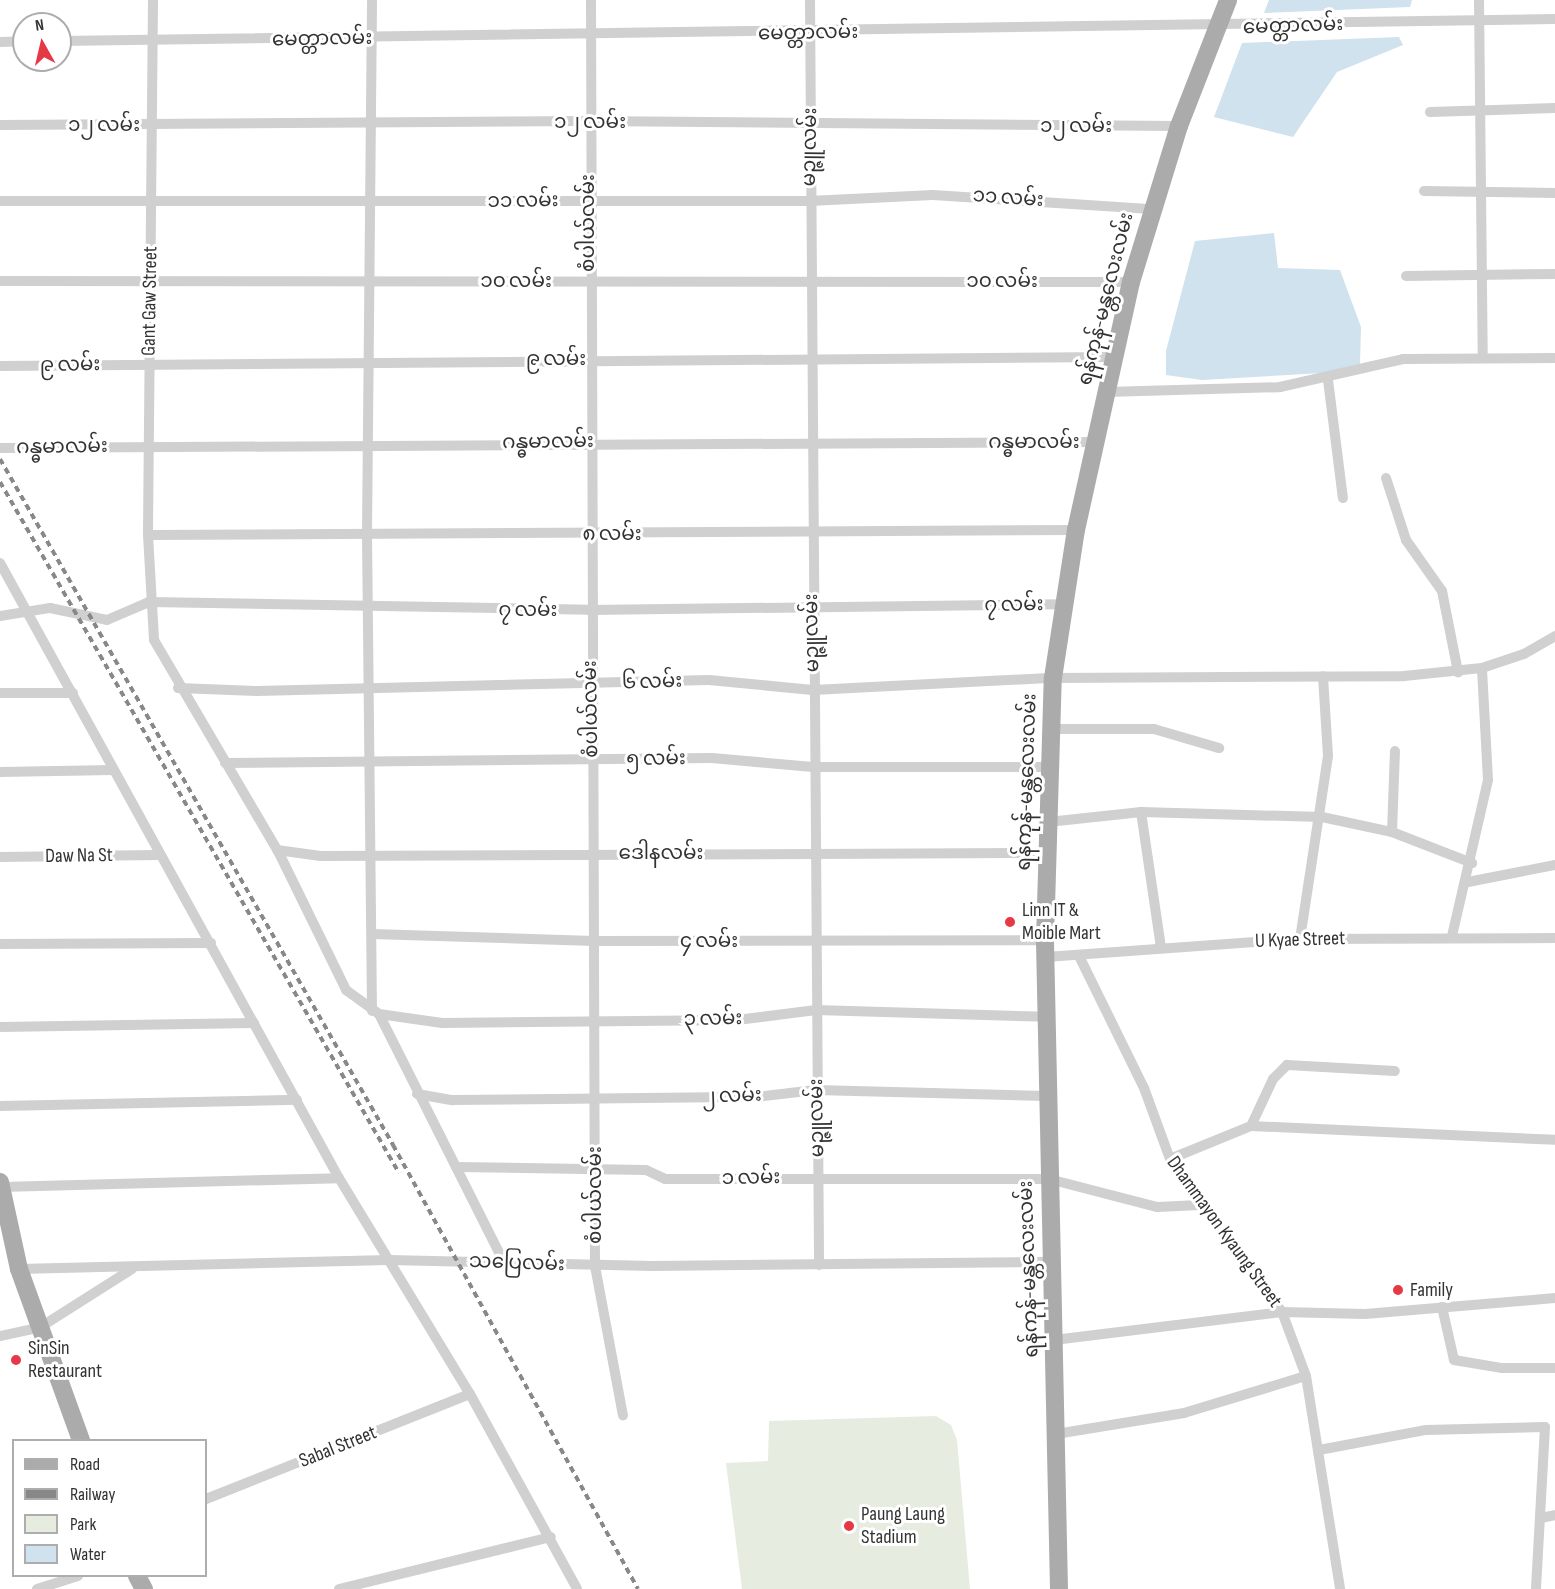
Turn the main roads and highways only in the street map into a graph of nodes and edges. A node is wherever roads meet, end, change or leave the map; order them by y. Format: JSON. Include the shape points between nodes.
{"nodes":[{"id":1,"x":1228,"y":0,"type":"edge"},
{"id":2,"x":1,"y":1184,"type":"edge"},
{"id":3,"x":81,"y":1439,"type":"edge"},
{"id":4,"x":1059,"y":1589,"type":"edge"}],
"edges":[{"from":1,"to":4,"type":"main road","name":"ရန်ကုန်-မန္တလေးလမ်း","via":[[1179,126],[1131,282],[1076,530],[1053,678],[1046,949]]},
{"from":2,"to":3,"type":"main road","via":[[19,1269]]}]}
